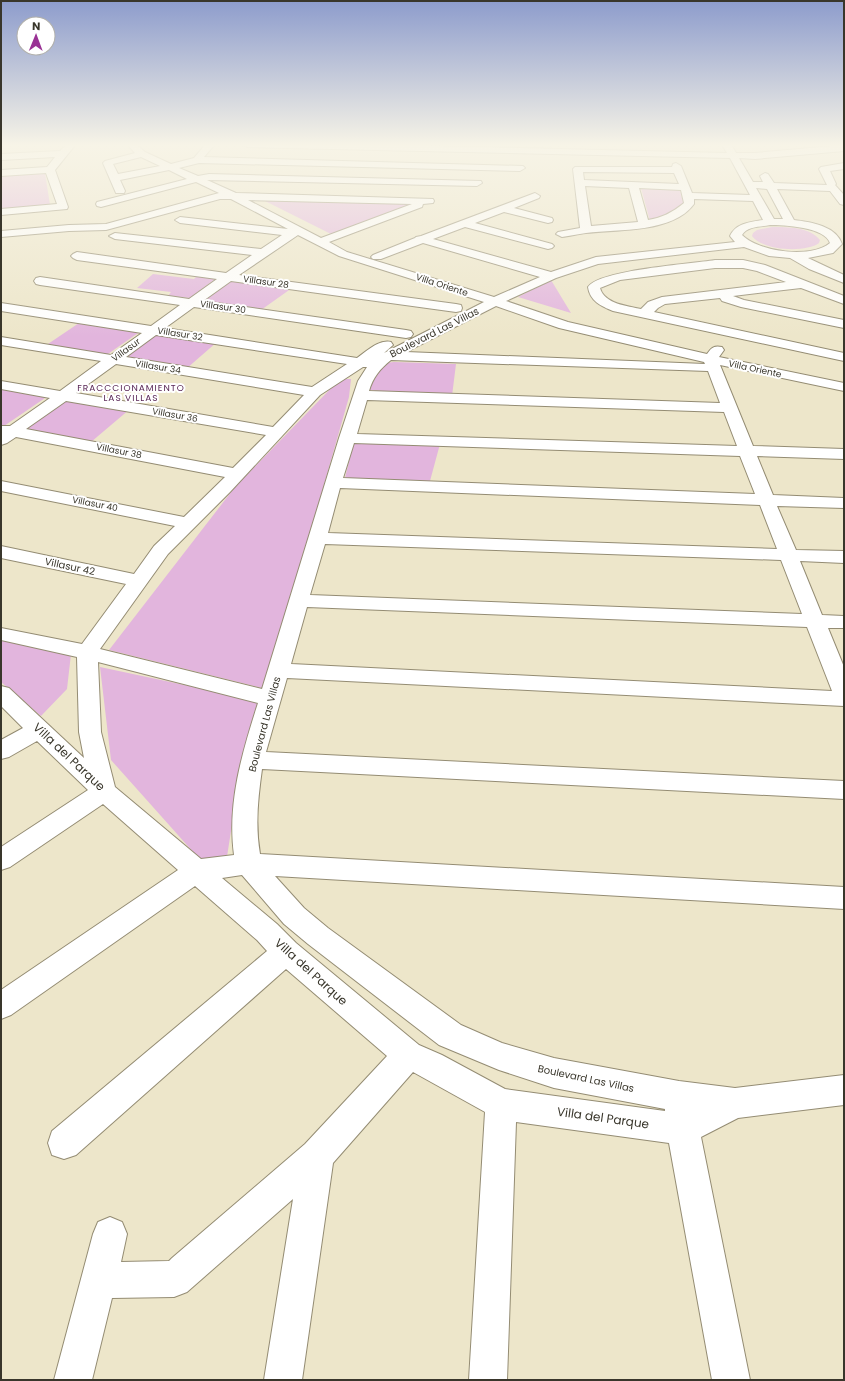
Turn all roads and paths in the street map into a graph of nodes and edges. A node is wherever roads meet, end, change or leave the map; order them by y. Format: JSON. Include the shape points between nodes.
{"nodes":[{"id":1,"x":45,"y":208,"type":"edge"},
{"id":2,"x":63,"y":208,"type":"edge"},
{"id":3,"x":173,"y":208,"type":"edge"},
{"id":4,"x":254,"y":208,"type":"edge"},
{"id":5,"x":267,"y":208,"type":"edge"},
{"id":6,"x":409,"y":208,"type":"edge"},
{"id":7,"x":501,"y":208,"type":"edge"},
{"id":8,"x":504,"y":208,"type":"edge"},
{"id":9,"x":583,"y":208,"type":"edge"},
{"id":10,"x":640,"y":208,"type":"edge"},
{"id":11,"x":685,"y":208,"type":"edge"},
{"id":12,"x":763,"y":208,"type":"edge"},
{"id":13,"x":782,"y":208,"type":"edge"},
{"id":14,"x":1,"y":212,"type":"edge"},
{"id":15,"x":216,"y":214,"type":"dead end"},
{"id":16,"x":180,"y":220,"type":"dead end"},
{"id":17,"x":548,"y":220,"type":"dead end"},
{"id":18,"x":770,"y":222,"type":"junction"},
{"id":19,"x":463,"y":223,"type":"junction"},
{"id":20,"x":790,"y":223,"type":"junction"},
{"id":21,"x":644,"y":224,"type":"junction"},
{"id":22,"x":240,"y":227,"type":"junction"},
{"id":23,"x":69,"y":228,"type":"junction"},
{"id":24,"x":586,"y":230,"type":"junction"},
{"id":25,"x":844,"y":230,"type":"edge"},
{"id":26,"x":294,"y":232,"type":"junction"},
{"id":27,"x":825,"y":232,"type":"junction"},
{"id":28,"x":1,"y":234,"type":"edge"},
{"id":29,"x":562,"y":234,"type":"dead end"},
{"id":30,"x":115,"y":236,"type":"dead end"},
{"id":31,"x":420,"y":239,"type":"junction"},
{"id":32,"x":325,"y":240,"type":"junction"},
{"id":33,"x":741,"y":242,"type":"junction"},
{"id":34,"x":548,"y":246,"type":"dead end"},
{"id":35,"x":840,"y":247,"type":"edge"},
{"id":36,"x":262,"y":253,"type":"junction"},
{"id":37,"x":793,"y":255,"type":"junction"},
{"id":38,"x":77,"y":256,"type":"dead end"},
{"id":39,"x":377,"y":258,"type":"junction"},
{"id":40,"x":550,"y":272,"type":"junction"},
{"id":41,"x":228,"y":277,"type":"junction"},
{"id":42,"x":844,"y":279,"type":"edge"},
{"id":43,"x":40,"y":281,"type":"dead end"},
{"id":44,"x":801,"y":284,"type":"junction"},
{"id":45,"x":720,"y":294,"type":"junction"},
{"id":46,"x":492,"y":298,"type":"junction"},
{"id":47,"x":844,"y":300,"type":"edge"},
{"id":48,"x":192,"y":302,"type":"junction"},
{"id":49,"x":1,"y":307,"type":"edge"},
{"id":50,"x":456,"y":308,"type":"junction"},
{"id":51,"x":644,"y":314,"type":"junction"},
{"id":52,"x":844,"y":324,"type":"edge"},
{"id":53,"x":154,"y":330,"type":"junction"},
{"id":54,"x":406,"y":334,"type":"junction"},
{"id":55,"x":1,"y":341,"type":"edge"},
{"id":56,"x":844,"y":357,"type":"edge"},
{"id":57,"x":113,"y":359,"type":"junction"},
{"id":58,"x":714,"y":359,"type":"junction"},
{"id":59,"x":374,"y":361,"type":"junction"},
{"id":60,"x":844,"y":378,"type":"edge"},
{"id":61,"x":1,"y":385,"type":"edge"},
{"id":62,"x":844,"y":387,"type":"edge"},
{"id":63,"x":315,"y":392,"type":"junction"},
{"id":64,"x":361,"y":395,"type":"junction"},
{"id":65,"x":62,"y":396,"type":"junction"},
{"id":66,"x":730,"y":408,"type":"junction"},
{"id":67,"x":277,"y":432,"type":"junction"},
{"id":68,"x":5,"y":434,"type":"edge"},
{"id":69,"x":347,"y":438,"type":"junction"},
{"id":70,"x":747,"y":451,"type":"junction"},
{"id":71,"x":844,"y":454,"type":"edge"},
{"id":72,"x":236,"y":474,"type":"junction"},
{"id":73,"x":333,"y":483,"type":"junction"},
{"id":74,"x":1,"y":486,"type":"edge"},
{"id":75,"x":767,"y":500,"type":"junction"},
{"id":76,"x":844,"y":503,"type":"edge"},
{"id":77,"x":188,"y":523,"type":"junction"},
{"id":78,"x":317,"y":538,"type":"junction"},
{"id":79,"x":1,"y":552,"type":"edge"},
{"id":80,"x":789,"y":555,"type":"junction"},
{"id":81,"x":844,"y":558,"type":"edge"},
{"id":82,"x":138,"y":581,"type":"junction"},
{"id":83,"x":298,"y":601,"type":"junction"},
{"id":84,"x":815,"y":622,"type":"junction"},
{"id":85,"x":844,"y":622,"type":"edge"},
{"id":86,"x":1,"y":634,"type":"edge"},
{"id":87,"x":87,"y":652,"type":"junction"},
{"id":88,"x":278,"y":670,"type":"junction"},
{"id":89,"x":1,"y":692,"type":"edge"},
{"id":90,"x":844,"y":694,"type":"edge"},
{"id":91,"x":270,"y":699,"type":"junction"},
{"id":92,"x":844,"y":699,"type":"edge"},
{"id":93,"x":39,"y":729,"type":"junction"},
{"id":94,"x":1,"y":751,"type":"edge"},
{"id":95,"x":252,"y":760,"type":"junction"},
{"id":96,"x":844,"y":790,"type":"edge"},
{"id":97,"x":104,"y":791,"type":"junction"},
{"id":98,"x":1,"y":860,"type":"edge"},
{"id":99,"x":248,"y":864,"type":"junction"},
{"id":100,"x":198,"y":870,"type":"junction"},
{"id":101,"x":844,"y":898,"type":"edge"},
{"id":102,"x":286,"y":952,"type":"junction"},
{"id":103,"x":1,"y":1006,"type":"edge"},
{"id":104,"x":408,"y":1055,"type":"junction"},
{"id":105,"x":844,"y":1090,"type":"edge"},
{"id":106,"x":501,"y":1104,"type":"junction"},
{"id":107,"x":681,"y":1113,"type":"junction"},
{"id":108,"x":64,"y":1142,"type":"dead end"},
{"id":109,"x":317,"y":1156,"type":"junction"},
{"id":110,"x":110,"y":1234,"type":"dead end"},
{"id":111,"x":99,"y":1280,"type":"junction"},
{"id":112,"x":73,"y":1380,"type":"edge"},
{"id":113,"x":283,"y":1380,"type":"edge"},
{"id":114,"x":488,"y":1380,"type":"edge"},
{"id":115,"x":731,"y":1380,"type":"edge"}],
"edges":[{"from":1,"to":14,"type":"street"},
{"from":2,"to":23,"type":"street"},
{"from":3,"to":23,"type":"street","via":[[106,227]]},
{"from":4,"to":26,"type":"street","name":"Villa Oriente"},
{"from":5,"to":32,"type":"street","name":"Villa Oriente"},
{"from":6,"to":32,"type":"street"},
{"from":7,"to":19,"type":"street"},
{"from":8,"to":17,"type":"street"},
{"from":9,"to":24,"type":"street"},
{"from":10,"to":21,"type":"street"},
{"from":11,"to":21,"type":"street","via":[[667,220]]},
{"from":12,"to":18,"type":"street"},
{"from":13,"to":20,"type":"street"},
{"from":15,"to":22,"type":"street"},
{"from":16,"to":22,"type":"street"},
{"from":18,"to":20,"type":"street"},
{"from":18,"to":33,"type":"street","via":[[744,226],[736,233]]},
{"from":19,"to":31,"type":"street"},
{"from":19,"to":34,"type":"street"},
{"from":20,"to":27,"type":"street"},
{"from":21,"to":24,"type":"street"},
{"from":22,"to":26,"type":"street"},
{"from":23,"to":28,"type":"street"},
{"from":24,"to":29,"type":"street"},
{"from":25,"to":27,"type":"street"},
{"from":26,"to":32,"type":"street","name":"Villa Oriente"},
{"from":26,"to":36,"type":"street","name":"Villasur"},
{"from":27,"to":35,"type":"street","via":[[834,238]]},
{"from":30,"to":36,"type":"street"},
{"from":31,"to":39,"type":"street"},
{"from":31,"to":40,"type":"street"},
{"from":32,"to":39,"type":"street","name":"Villa Oriente"},
{"from":32,"to":46,"type":"street","name":"Villa Oriente","via":[[343,254]]},
{"from":33,"to":37,"type":"street","via":[[766,252]]},
{"from":33,"to":40,"type":"street","name":"Boulevard Las Villas","via":[[574,263]]},
{"from":35,"to":37,"type":"street","via":[[819,253]]},
{"from":36,"to":41,"type":"street","name":"Villasur"},
{"from":37,"to":42,"type":"street"},
{"from":38,"to":41,"type":"street","name":"Villasur 28"},
{"from":39,"to":46,"type":"street","name":"Villa Oriente"},
{"from":40,"to":46,"type":"street","name":"Boulevard Las Villas"},
{"from":41,"to":48,"type":"street","name":"Villasur"},
{"from":41,"to":50,"type":"street","name":"Villasur 28"},
{"from":43,"to":48,"type":"street","name":"Villasur 30"},
{"from":44,"to":45,"type":"street"},
{"from":44,"to":47,"type":"street"},
{"from":44,"to":51,"type":"street","via":[[761,268],[722,263],[618,277],[594,287],[597,296],[603,302]]},
{"from":45,"to":51,"type":"street","via":[[662,301],[653,305]]},
{"from":45,"to":52,"type":"street","via":[[741,303]]},
{"from":46,"to":50,"type":"street","name":"Boulevard Las Villas"},
{"from":46,"to":58,"type":"street","name":"Villa Oriente","via":[[564,326]]},
{"from":46,"to":59,"type":"street","name":"Boulevard Las Villas"},
{"from":48,"to":53,"type":"street","name":"Villasur"},
{"from":48,"to":54,"type":"street","name":"Villasur 30"},
{"from":49,"to":53,"type":"street","name":"Villasur 32"},
{"from":50,"to":54,"type":"street","name":"Boulevard Las Villas"},
{"from":51,"to":56,"type":"street"},
{"from":53,"to":57,"type":"street","name":"Villasur"},
{"from":53,"to":59,"type":"street","name":"Villasur 32"},
{"from":54,"to":59,"type":"street","name":"Boulevard Las Villas","via":[[376,350]]},
{"from":55,"to":57,"type":"street","name":"Villasur 34"},
{"from":57,"to":63,"type":"street","name":"Villasur 34"},
{"from":57,"to":65,"type":"street","name":"Villasur"},
{"from":58,"to":59,"type":"street","name":"Villasur 32"},
{"from":58,"to":60,"type":"street","name":"Villa Oriente"},
{"from":58,"to":62,"type":"street","name":"Villa Oriente"},
{"from":58,"to":66,"type":"street"},
{"from":59,"to":63,"type":"street","name":"Boulevard Las Villas"},
{"from":59,"to":64,"type":"street","name":"Boulevard Las Villas"},
{"from":61,"to":65,"type":"street","name":"Villasur 36"},
{"from":63,"to":67,"type":"street","name":"Boulevard Las Villas"},
{"from":64,"to":66,"type":"street"},
{"from":64,"to":69,"type":"street","name":"Boulevard Las Villas"},
{"from":65,"to":67,"type":"street","name":"Villasur 36"},
{"from":65,"to":68,"type":"street","name":"Villasur"},
{"from":66,"to":70,"type":"street"},
{"from":67,"to":72,"type":"street","name":"Boulevard Las Villas"},
{"from":68,"to":72,"type":"street","name":"Villasur 38"},
{"from":69,"to":70,"type":"street"},
{"from":69,"to":73,"type":"street","name":"Boulevard Las Villas"},
{"from":70,"to":71,"type":"street"},
{"from":70,"to":75,"type":"street"},
{"from":72,"to":77,"type":"street","name":"Boulevard Las Villas"},
{"from":73,"to":75,"type":"street"},
{"from":73,"to":78,"type":"street","name":"Boulevard Las Villas"},
{"from":74,"to":77,"type":"street","name":"Villasur 40"},
{"from":75,"to":76,"type":"street"},
{"from":75,"to":80,"type":"street"},
{"from":77,"to":82,"type":"street","name":"Boulevard Las Villas","via":[[162,550]]},
{"from":78,"to":80,"type":"street"},
{"from":78,"to":83,"type":"street","name":"Boulevard Las Villas"},
{"from":79,"to":82,"type":"street","name":"Villasur 42"},
{"from":80,"to":81,"type":"street"},
{"from":80,"to":84,"type":"street"},
{"from":82,"to":87,"type":"street","name":"Boulevard Las Villas"},
{"from":83,"to":84,"type":"street"},
{"from":83,"to":88,"type":"street","name":"Boulevard Las Villas"},
{"from":84,"to":85,"type":"street"},
{"from":84,"to":90,"type":"street"},
{"from":86,"to":87,"type":"street"},
{"from":87,"to":91,"type":"street"},
{"from":87,"to":97,"type":"street","via":[[90,732]]},
{"from":88,"to":91,"type":"street","name":"Boulevard Las Villas"},
{"from":88,"to":92,"type":"street"},
{"from":89,"to":93,"type":"street","name":"Villa del Parque"},
{"from":91,"to":95,"type":"street","name":"Boulevard Las Villas"},
{"from":93,"to":94,"type":"street"},
{"from":93,"to":97,"type":"street","name":"Villa del Parque"},
{"from":95,"to":96,"type":"street"},
{"from":95,"to":99,"type":"street","name":"Boulevard Las Villas","via":[[245,803],[244,837]]},
{"from":97,"to":98,"type":"street"},
{"from":97,"to":100,"type":"street","name":"Villa del Parque"},
{"from":99,"to":100,"type":"street"},
{"from":99,"to":101,"type":"street"},
{"from":99,"to":107,"type":"street","name":"Boulevard Las Villas","via":[[300,921],[450,1035],[498,1056]]},
{"from":100,"to":102,"type":"street","name":"Villa del Parque"},
{"from":100,"to":103,"type":"street"},
{"from":102,"to":104,"type":"street","name":"Villa del Parque"},
{"from":102,"to":108,"type":"street"},
{"from":104,"to":106,"type":"street","name":"Villa del Parque"},
{"from":104,"to":109,"type":"street"},
{"from":105,"to":107,"type":"street","via":[[735,1103]]},
{"from":106,"to":107,"type":"street","name":"Villa del Parque"},
{"from":106,"to":114,"type":"street"},
{"from":107,"to":115,"type":"street"},
{"from":109,"to":111,"type":"street","via":[[178,1276],[169,1279]]},
{"from":109,"to":113,"type":"street"},
{"from":110,"to":111,"type":"street"},
{"from":111,"to":112,"type":"street"}]}
